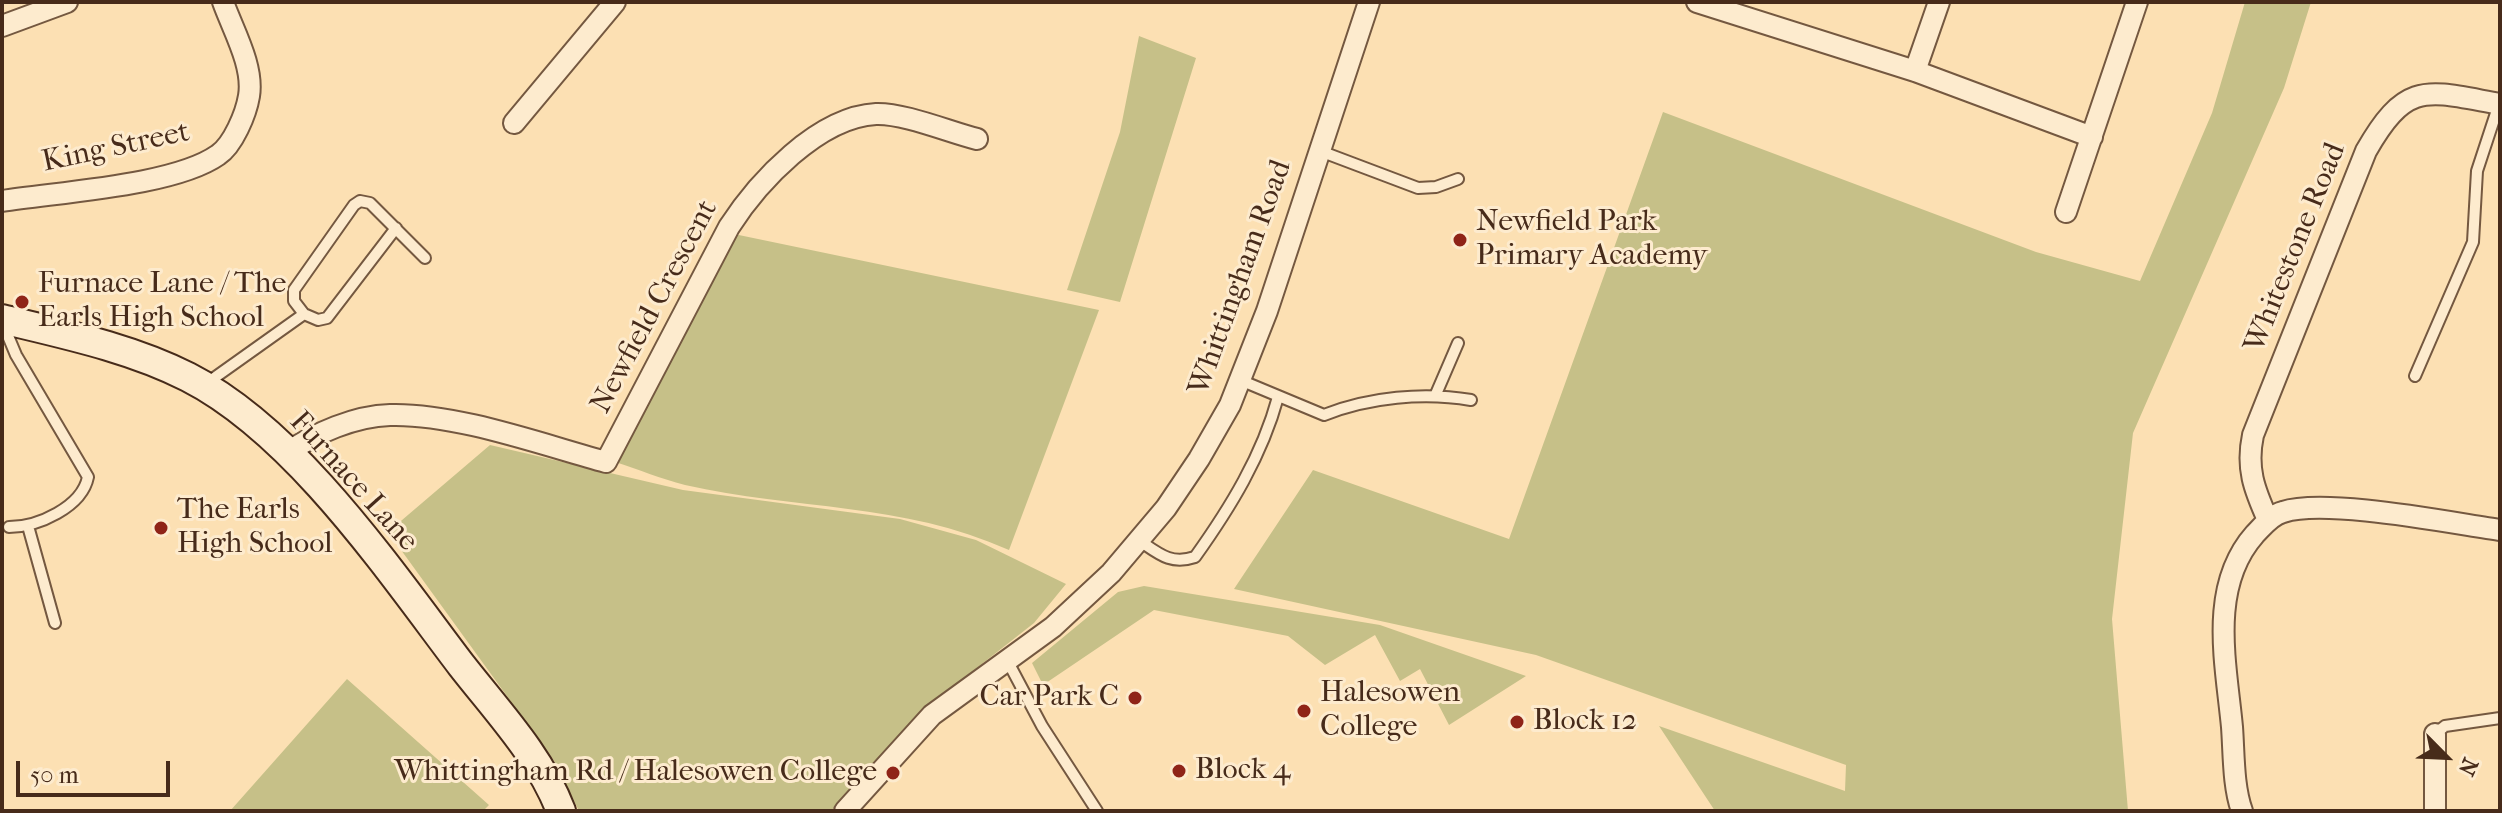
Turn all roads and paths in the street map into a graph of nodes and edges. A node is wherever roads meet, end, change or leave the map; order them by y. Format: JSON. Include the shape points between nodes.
{"nodes":[{"id":1,"x":67,"y":2,"type":"edge"},
{"id":2,"x":223,"y":2,"type":"edge"},
{"id":3,"x":615,"y":2,"type":"edge"},
{"id":4,"x":1369,"y":2,"type":"edge"},
{"id":5,"x":1697,"y":2,"type":"edge"},
{"id":6,"x":1939,"y":2,"type":"edge"},
{"id":7,"x":2137,"y":2,"type":"edge"},
{"id":8,"x":2,"y":26,"type":"edge"},
{"id":9,"x":1915,"y":71,"type":"junction"},
{"id":10,"x":2500,"y":104,"type":"edge"},
{"id":11,"x":514,"y":123,"type":"dead end"},
{"id":12,"x":2092,"y":137,"type":"junction"},
{"id":13,"x":977,"y":139,"type":"dead end"},
{"id":14,"x":1320,"y":151,"type":"junction"},
{"id":15,"x":1458,"y":179,"type":"dead end"},
{"id":16,"x":2,"y":201,"type":"edge"},
{"id":17,"x":2066,"y":212,"type":"dead end"},
{"id":18,"x":396,"y":228,"type":"junction"},
{"id":19,"x":425,"y":258,"type":"dead end"},
{"id":20,"x":304,"y":314,"type":"junction"},
{"id":21,"x":2,"y":321,"type":"edge"},
{"id":22,"x":1458,"y":343,"type":"dead end"},
{"id":23,"x":2415,"y":376,"type":"dead end"},
{"id":24,"x":1240,"y":380,"type":"junction"},
{"id":25,"x":202,"y":387,"type":"junction"},
{"id":26,"x":1436,"y":394,"type":"junction"},
{"id":27,"x":1278,"y":397,"type":"junction"},
{"id":28,"x":1471,"y":400,"type":"dead end"},
{"id":29,"x":287,"y":453,"type":"junction"},
{"id":30,"x":2268,"y":520,"type":"junction"},
{"id":31,"x":28,"y":526,"type":"junction"},
{"id":32,"x":9,"y":527,"type":"dead end"},
{"id":33,"x":2500,"y":530,"type":"edge"},
{"id":34,"x":1140,"y":541,"type":"junction"},
{"id":35,"x":55,"y":623,"type":"dead end"},
{"id":36,"x":1007,"y":660,"type":"junction"},
{"id":37,"x":2500,"y":718,"type":"edge"},
{"id":38,"x":2435,"y":734,"type":"joint"},
{"id":39,"x":561,"y":811,"type":"edge"},
{"id":40,"x":845,"y":811,"type":"edge"},
{"id":41,"x":1097,"y":811,"type":"edge"},
{"id":42,"x":2242,"y":811,"type":"edge"},
{"id":43,"x":2435,"y":811,"type":"edge"}],
"edges":[{"from":1,"to":8,"type":"street"},
{"from":2,"to":16,"type":"street","name":"King Street","via":[[248,71],[250,95],[221,154],[192,168],[144,179]]},
{"from":3,"to":11,"type":"street"},
{"from":4,"to":14,"type":"street","name":"Whittingham Road"},
{"from":5,"to":9,"type":"street"},
{"from":6,"to":9,"type":"street"},
{"from":7,"to":12,"type":"street"},
{"from":9,"to":12,"type":"street"},
{"from":10,"to":23,"type":"lane","via":[[2477,171],[2473,242]]},
{"from":10,"to":30,"type":"street","name":"Whitestone Road","via":[[2441,93],[2416,95],[2384,119],[2366,151],[2253,435],[2250,473]]},
{"from":12,"to":17,"type":"street"},
{"from":13,"to":29,"type":"street","name":"Newfield Crescent","via":[[876,114],[825,133],[787,156],[729,227],[606,462],[434,420],[387,415],[311,436]]},
{"from":14,"to":15,"type":"lane","via":[[1418,188]]},
{"from":14,"to":24,"type":"street","name":"Whittingham Road"},
{"from":18,"to":19,"type":"lane"},
{"from":18,"to":20,"type":"lane","via":[[327,318]]},
{"from":18,"to":20,"type":"lane","via":[[370,203],[354,205],[294,290],[294,301]]},
{"from":20,"to":25,"type":"lane"},
{"from":21,"to":25,"type":"street","name":"Furnace Lane","via":[[99,344]]},
{"from":21,"to":31,"type":"lane","via":[[16,355],[88,477],[85,492]]},
{"from":22,"to":26,"type":"lane"},
{"from":24,"to":27,"type":"lane"},
{"from":24,"to":34,"type":"street","name":"Whittingham Road","via":[[1199,459]]},
{"from":25,"to":29,"type":"street","name":"Furnace Lane","via":[[238,409]]},
{"from":26,"to":27,"type":"lane","via":[[1346,406],[1324,415]]},
{"from":26,"to":28,"type":"lane"},
{"from":27,"to":34,"type":"lane","via":[[1269,432],[1249,471],[1195,557],[1166,559]]},
{"from":29,"to":39,"type":"street","name":"Furnace Lane","via":[[340,511],[521,741]]},
{"from":30,"to":33,"type":"street","via":[[2283,512],[2320,508]]},
{"from":30,"to":42,"type":"street","via":[[2235,562],[2224,606]]},
{"from":31,"to":32,"type":"lane"},
{"from":31,"to":35,"type":"lane"},
{"from":34,"to":36,"type":"street","name":"Whittingham Road","via":[[1053,627]]},
{"from":36,"to":40,"type":"street","name":"Whittingham Road","via":[[932,715]]},
{"from":36,"to":41,"type":"lane"},
{"from":37,"to":38,"type":"lane","via":[[2445,726]]},
{"from":38,"to":43,"type":"street"}]}
